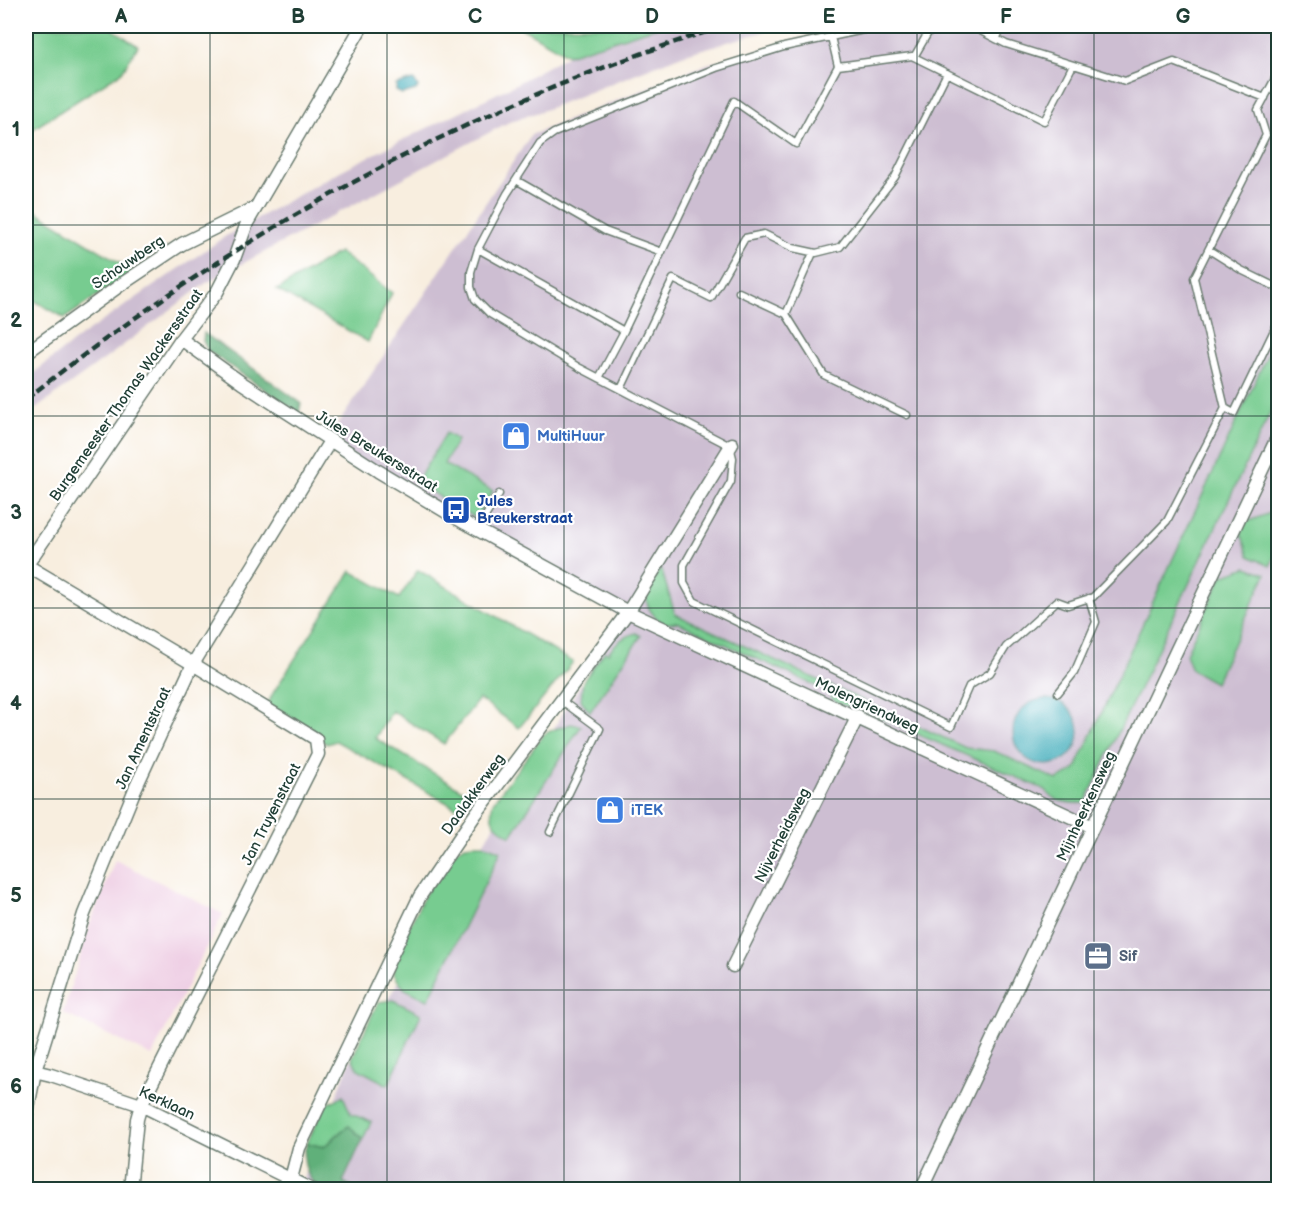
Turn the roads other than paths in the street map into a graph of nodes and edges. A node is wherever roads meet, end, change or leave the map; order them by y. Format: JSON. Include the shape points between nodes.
{"nodes":[{"id":1,"x":362,"y":26,"type":"edge"},
{"id":2,"x":882,"y":26,"type":"edge"},
{"id":3,"x":932,"y":26,"type":"edge"},
{"id":4,"x":971,"y":26,"type":"edge"},
{"id":5,"x":1003,"y":26,"type":"edge"},
{"id":6,"x":831,"y":37,"type":"junction"},
{"id":7,"x":996,"y":39,"type":"junction"},
{"id":8,"x":914,"y":57,"type":"junction"},
{"id":9,"x":1073,"y":65,"type":"junction"},
{"id":10,"x":838,"y":66,"type":"junction"},
{"id":11,"x":947,"y":73,"type":"junction"},
{"id":12,"x":1278,"y":73,"type":"edge"},
{"id":13,"x":1265,"y":98,"type":"junction"},
{"id":14,"x":516,"y":180,"type":"junction"},
{"id":15,"x":255,"y":208,"type":"junction"},
{"id":16,"x":478,"y":249,"type":"junction"},
{"id":17,"x":1209,"y":250,"type":"junction"},
{"id":18,"x":662,"y":252,"type":"junction"},
{"id":19,"x":813,"y":253,"type":"junction"},
{"id":20,"x":1278,"y":288,"type":"edge"},
{"id":21,"x":739,"y":292,"type":"dead end"},
{"id":22,"x":786,"y":314,"type":"junction"},
{"id":23,"x":1278,"y":322,"type":"edge"},
{"id":24,"x":624,"y":331,"type":"junction"},
{"id":25,"x":182,"y":339,"type":"junction"},
{"id":26,"x":26,"y":353,"type":"edge"},
{"id":27,"x":599,"y":378,"type":"junction"},
{"id":28,"x":621,"y":389,"type":"junction"},
{"id":29,"x":1225,"y":408,"type":"junction"},
{"id":30,"x":907,"y":415,"type":"dead end"},
{"id":31,"x":1278,"y":436,"type":"edge"},
{"id":32,"x":330,"y":441,"type":"junction"},
{"id":33,"x":731,"y":445,"type":"junction"},
{"id":34,"x":499,"y":494,"type":"dead end"},
{"id":35,"x":477,"y":530,"type":"junction"},
{"id":36,"x":26,"y":566,"type":"edge"},
{"id":37,"x":1089,"y":598,"type":"junction"},
{"id":38,"x":628,"y":612,"type":"junction"},
{"id":39,"x":193,"y":664,"type":"junction"},
{"id":40,"x":1058,"y":693,"type":"dead end"},
{"id":41,"x":561,"y":701,"type":"junction"},
{"id":42,"x":858,"y":716,"type":"junction"},
{"id":43,"x":1093,"y":827,"type":"junction"},
{"id":44,"x":550,"y":832,"type":"dead end"},
{"id":45,"x":733,"y":966,"type":"dead end"},
{"id":46,"x":30,"y":1070,"type":"edge"},
{"id":47,"x":141,"y":1105,"type":"junction"},
{"id":48,"x":26,"y":1118,"type":"edge"},
{"id":49,"x":289,"y":1184,"type":"edge"},
{"id":50,"x":130,"y":1190,"type":"edge"},
{"id":51,"x":312,"y":1190,"type":"edge"},
{"id":52,"x":921,"y":1190,"type":"edge"}],
"edges":[{"from":1,"to":15,"type":"street"},
{"from":2,"to":6,"type":"lane"},
{"from":3,"to":8,"type":"lane"},
{"from":4,"to":7,"type":"lane"},
{"from":5,"to":7,"type":"lane"},
{"from":6,"to":10,"type":"lane"},
{"from":6,"to":14,"type":"lane","via":[[716,68],[554,133],[540,143]]},
{"from":7,"to":9,"type":"lane"},
{"from":8,"to":10,"type":"lane"},
{"from":8,"to":11,"type":"lane"},
{"from":9,"to":11,"type":"lane","via":[[1044,121]]},
{"from":9,"to":13,"type":"lane","via":[[1125,81],[1174,62]]},
{"from":10,"to":18,"type":"lane","via":[[796,144],[734,101]]},
{"from":11,"to":19,"type":"lane","via":[[895,177],[840,248]]},
{"from":12,"to":13,"type":"lane"},
{"from":13,"to":17,"type":"lane","via":[[1258,110],[1266,135]]},
{"from":14,"to":16,"type":"lane"},
{"from":14,"to":18,"type":"lane","via":[[604,231]]},
{"from":15,"to":25,"type":"street","name":"Burgemeester Thomas Wackersstraat","via":[[217,292]]},
{"from":15,"to":26,"type":"street","name":"Schouwberg","via":[[182,244]]},
{"from":16,"to":24,"type":"lane"},
{"from":16,"to":27,"type":"lane","via":[[471,272],[475,299],[490,314]]},
{"from":17,"to":20,"type":"lane"},
{"from":17,"to":29,"type":"lane","via":[[1194,278]]},
{"from":18,"to":24,"type":"lane"},
{"from":19,"to":22,"type":"lane"},
{"from":19,"to":28,"type":"lane","via":[[764,234],[745,238],[711,298],[673,279]]},
{"from":21,"to":22,"type":"lane"},
{"from":22,"to":30,"type":"lane","via":[[824,375]]},
{"from":23,"to":29,"type":"lane","via":[[1234,413]]},
{"from":24,"to":27,"type":"lane"},
{"from":25,"to":32,"type":"street","name":"Jules Breukersstraat"},
{"from":25,"to":36,"type":"street","name":"Burgemeester Thomas Wackersstraat"},
{"from":27,"to":28,"type":"lane"},
{"from":28,"to":33,"type":"lane"},
{"from":29,"to":37,"type":"lane","via":[[1167,521]]},
{"from":31,"to":43,"type":"street","name":"Mijnheerkensweg"},
{"from":32,"to":35,"type":"street","name":"Jules Breukersstraat"},
{"from":32,"to":39,"type":"street","name":"Jan Amentstraat"},
{"from":33,"to":37,"type":"lane","via":[[734,458],[730,481],[684,565],[684,583],[694,601],[951,727],[969,687],[990,674],[1006,647],[1057,601],[1068,606]]},
{"from":33,"to":38,"type":"street","name":"Daalakkerweg"},
{"from":34,"to":35,"type":"lane"},
{"from":35,"to":38,"type":"street","name":"Jules Breukersstraat"},
{"from":36,"to":39,"type":"street","name":"Jan Truyenstraat"},
{"from":37,"to":40,"type":"lane","via":[[1096,622],[1074,673]]},
{"from":38,"to":41,"type":"street","name":"Daalakkerweg"},
{"from":38,"to":42,"type":"street","name":"Molengriendweg"},
{"from":39,"to":46,"type":"street","name":"Jan Amentstraat","via":[[135,789],[84,914]]},
{"from":39,"to":47,"type":"street","name":"Jan Truyenstraat","via":[[316,740],[318,754]]},
{"from":41,"to":44,"type":"lane","via":[[600,729]]},
{"from":41,"to":49,"type":"street","name":"Daalakkerweg","via":[[420,896],[299,1148]]},
{"from":42,"to":43,"type":"street","name":"Molengriendweg"},
{"from":42,"to":45,"type":"street","name":"Nijverheidsweg"},
{"from":43,"to":52,"type":"street","name":"Mijnheerkensweg"},
{"from":46,"to":47,"type":"street","name":"Kerklaan"},
{"from":46,"to":48,"type":"street","name":"Jan Amentstraat"},
{"from":47,"to":49,"type":"street","name":"Kerklaan"},
{"from":47,"to":50,"type":"street"},
{"from":49,"to":51,"type":"street","name":"Kerklaan"}]}
